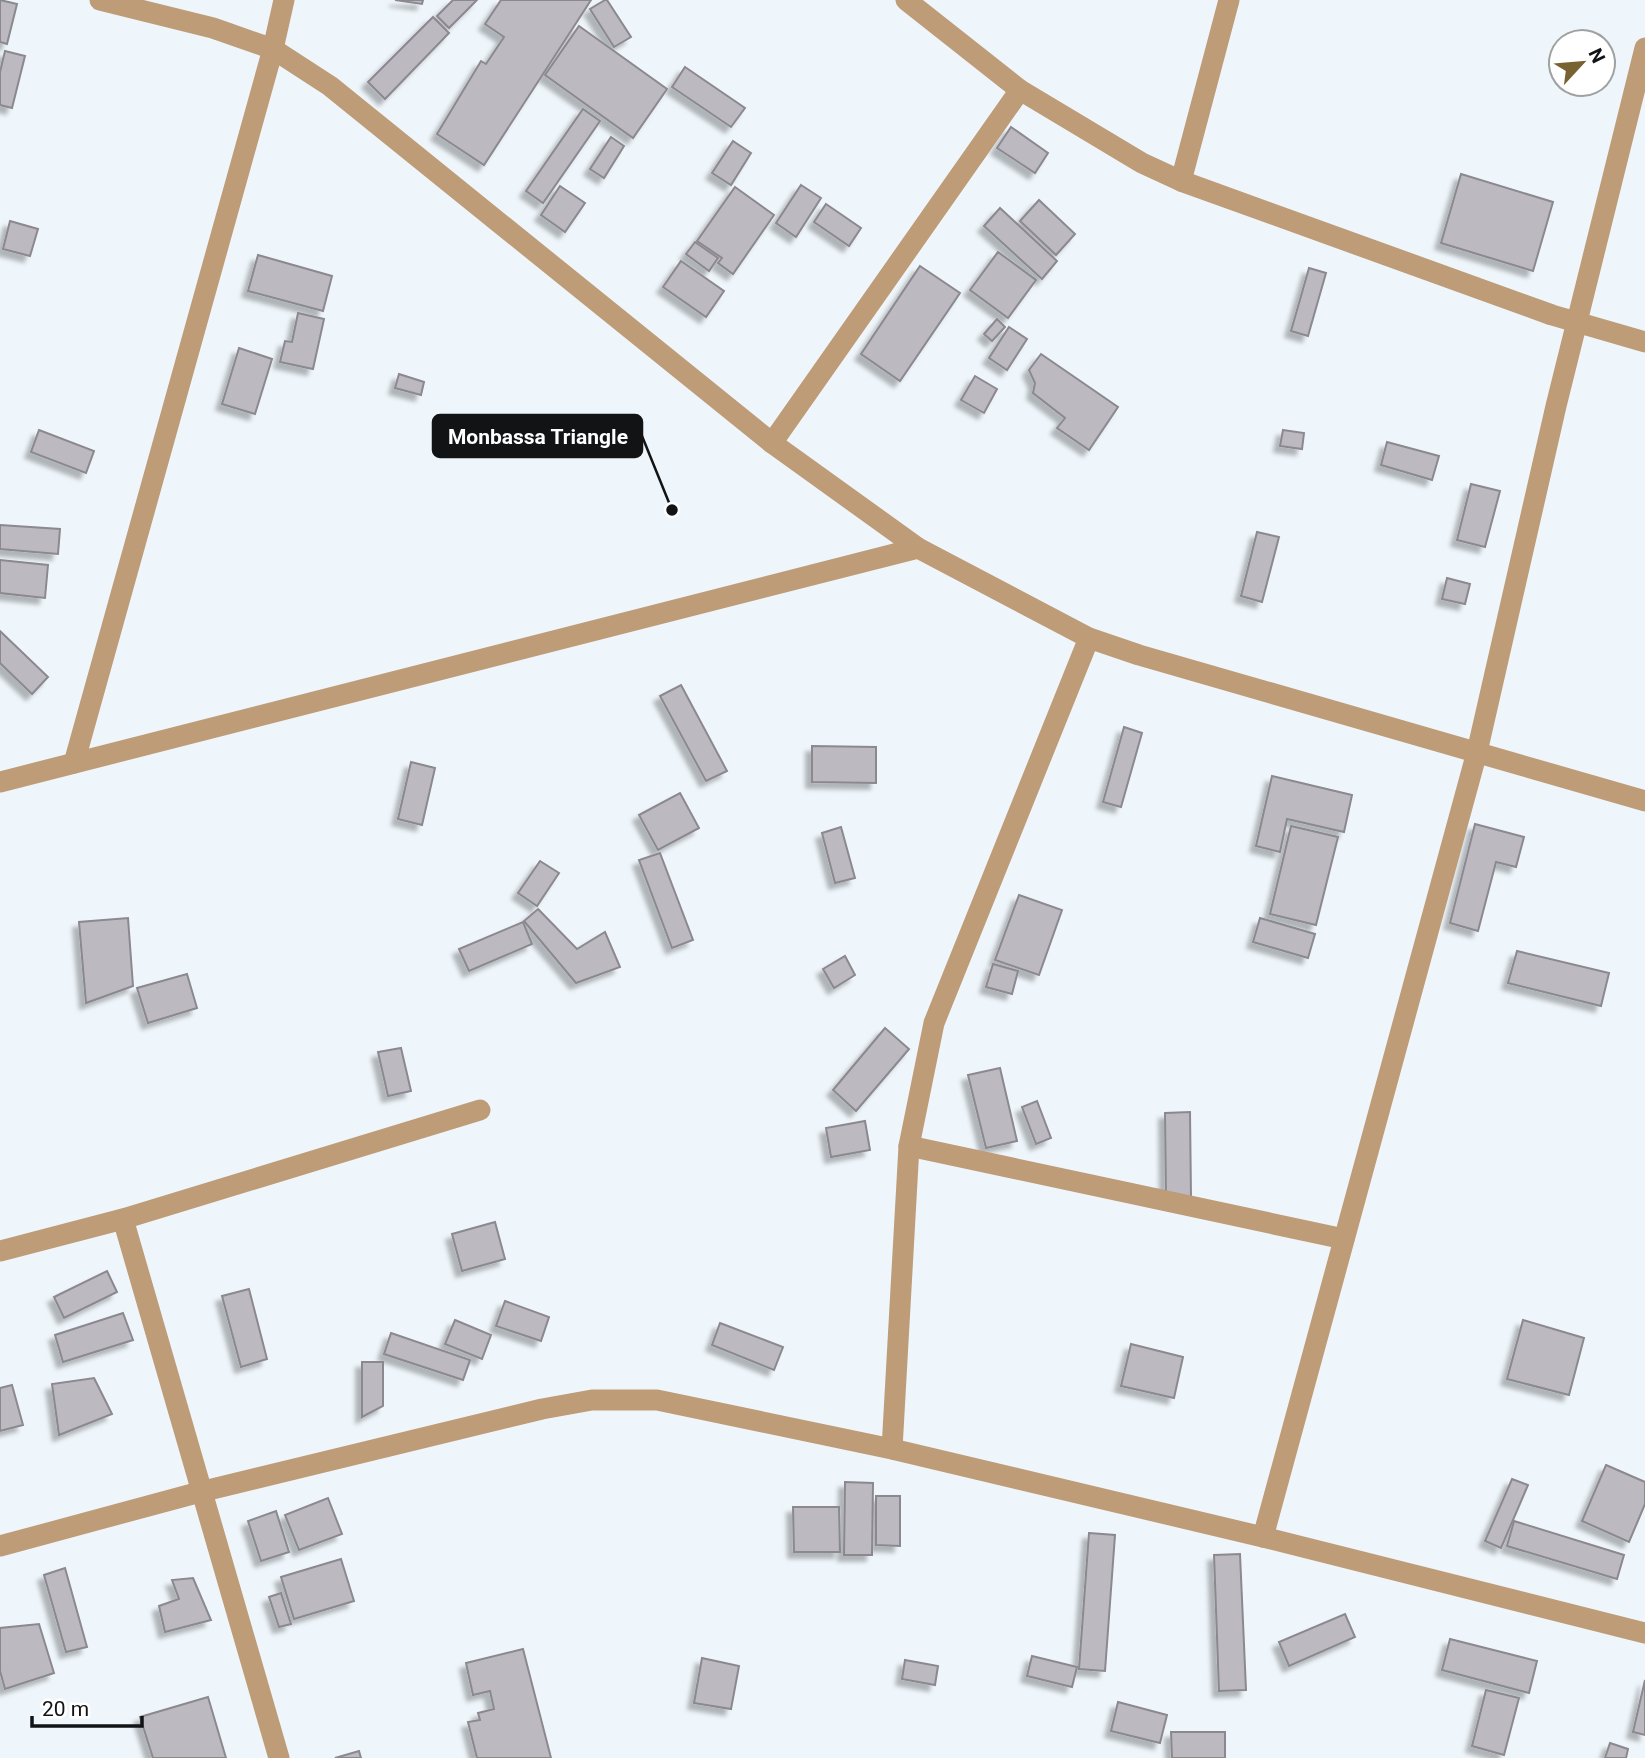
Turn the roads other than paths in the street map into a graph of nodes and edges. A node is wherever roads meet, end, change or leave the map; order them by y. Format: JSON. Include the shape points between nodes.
{"nodes":[{"id":1,"x":100,"y":0,"type":"edge"},
{"id":2,"x":285,"y":0,"type":"edge"},
{"id":3,"x":906,"y":0,"type":"edge"},
{"id":4,"x":1229,"y":0,"type":"edge"},
{"id":5,"x":1645,"y":48,"type":"edge"},
{"id":6,"x":273,"y":50,"type":"junction"},
{"id":7,"x":1020,"y":90,"type":"junction"},
{"id":8,"x":1181,"y":181,"type":"junction"},
{"id":9,"x":1577,"y":323,"type":"junction"},
{"id":10,"x":1645,"y":342,"type":"edge"},
{"id":11,"x":772,"y":443,"type":"junction"},
{"id":12,"x":918,"y":548,"type":"junction"},
{"id":13,"x":1088,"y":638,"type":"junction"},
{"id":14,"x":1477,"y":752,"type":"junction"},
{"id":15,"x":74,"y":763,"type":"junction"},
{"id":16,"x":0,"y":782,"type":"edge"},
{"id":17,"x":1645,"y":801,"type":"edge"},
{"id":18,"x":480,"y":1110,"type":"dead end"},
{"id":19,"x":909,"y":1146,"type":"junction"},
{"id":20,"x":123,"y":1219,"type":"junction"},
{"id":21,"x":1344,"y":1239,"type":"junction"},
{"id":22,"x":0,"y":1251,"type":"edge"},
{"id":23,"x":892,"y":1449,"type":"junction"},
{"id":24,"x":200,"y":1492,"type":"junction"},
{"id":25,"x":1263,"y":1537,"type":"junction"},
{"id":26,"x":0,"y":1546,"type":"edge"},
{"id":27,"x":1645,"y":1633,"type":"edge"},
{"id":28,"x":279,"y":1758,"type":"edge"}],
"edges":[{"from":1,"to":6,"type":"street","via":[[213,28]]},
{"from":2,"to":6,"type":"street"},
{"from":3,"to":7,"type":"street"},
{"from":4,"to":8,"type":"street"},
{"from":5,"to":9,"type":"street"},
{"from":6,"to":11,"type":"street","via":[[330,86]]},
{"from":6,"to":15,"type":"street"},
{"from":7,"to":8,"type":"street","via":[[1142,163]]},
{"from":7,"to":11,"type":"street"},
{"from":8,"to":9,"type":"street"},
{"from":9,"to":10,"type":"street"},
{"from":9,"to":14,"type":"street"},
{"from":11,"to":12,"type":"street"},
{"from":12,"to":13,"type":"street"},
{"from":12,"to":15,"type":"street"},
{"from":13,"to":14,"type":"street"},
{"from":13,"to":19,"type":"street","via":[[934,1023]]},
{"from":14,"to":17,"type":"street"},
{"from":14,"to":21,"type":"street"},
{"from":15,"to":16,"type":"street"},
{"from":18,"to":20,"type":"street"},
{"from":19,"to":21,"type":"street"},
{"from":19,"to":23,"type":"street"},
{"from":20,"to":22,"type":"street"},
{"from":20,"to":24,"type":"street"},
{"from":21,"to":25,"type":"street"},
{"from":23,"to":24,"type":"street","via":[[657,1400],[592,1401],[542,1409]]},
{"from":23,"to":25,"type":"street"},
{"from":24,"to":26,"type":"street"},
{"from":24,"to":28,"type":"street"},
{"from":25,"to":27,"type":"street"}]}
